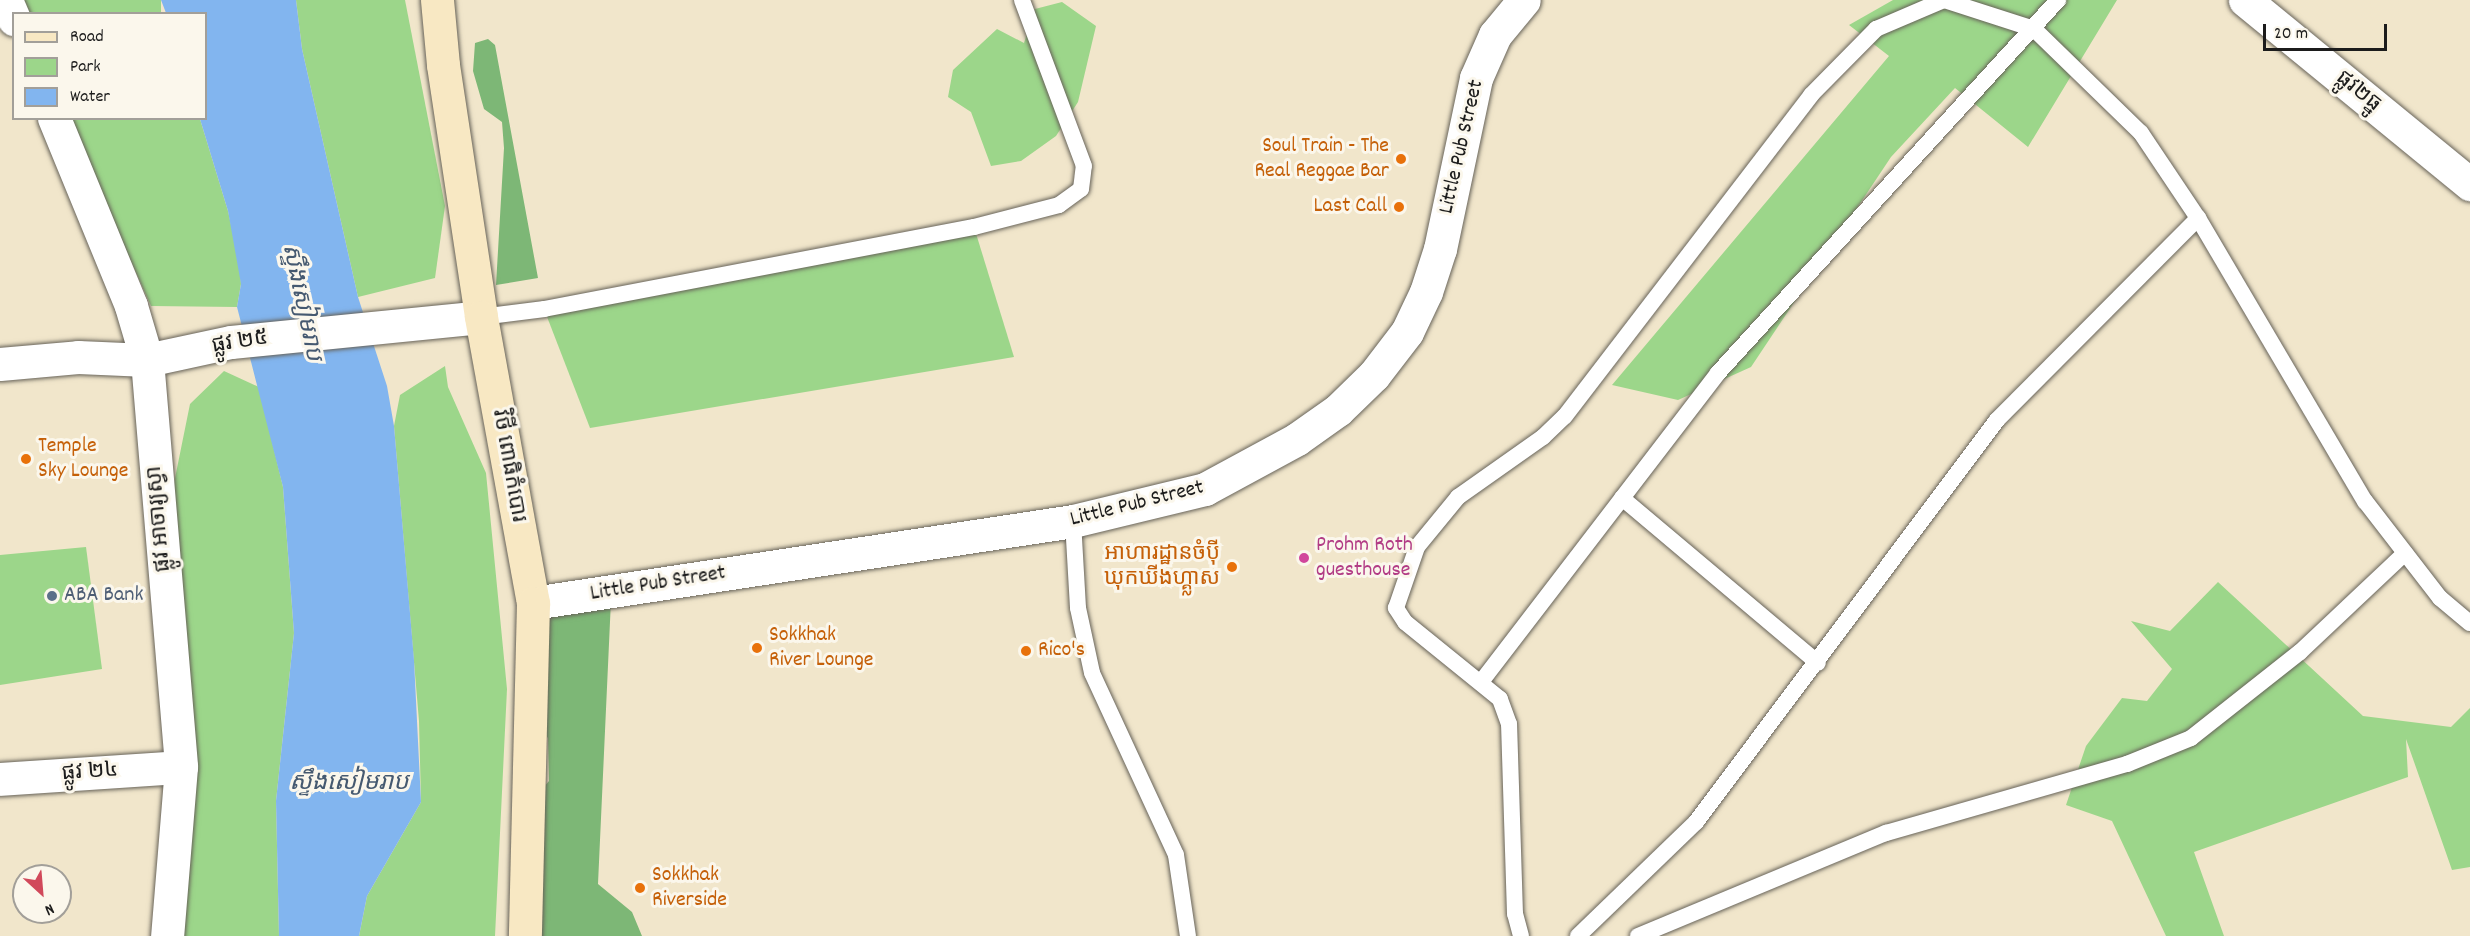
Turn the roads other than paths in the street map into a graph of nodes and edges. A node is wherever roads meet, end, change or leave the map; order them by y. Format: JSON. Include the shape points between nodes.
{"nodes":[{"id":1,"x":6,"y":0,"type":"edge"},
{"id":2,"x":437,"y":0,"type":"edge"},
{"id":3,"x":1022,"y":0,"type":"edge"},
{"id":4,"x":1524,"y":0,"type":"edge"},
{"id":5,"x":2058,"y":0,"type":"edge"},
{"id":6,"x":2245,"y":0,"type":"edge"},
{"id":7,"x":2280,"y":11,"type":"edge"},
{"id":8,"x":12,"y":14,"type":"edge"},
{"id":9,"x":2034,"y":29,"type":"junction"},
{"id":10,"x":55,"y":120,"type":"edge"},
{"id":11,"x":2470,"y":184,"type":"edge"},
{"id":12,"x":2198,"y":218,"type":"junction"},
{"id":13,"x":481,"y":317,"type":"junction"},
{"id":14,"x":147,"y":360,"type":"junction"},
{"id":15,"x":0,"y":364,"type":"edge"},
{"id":16,"x":1622,"y":498,"type":"junction"},
{"id":17,"x":1073,"y":521,"type":"junction"},
{"id":18,"x":2405,"y":553,"type":"junction"},
{"id":19,"x":533,"y":603,"type":"junction"},
{"id":20,"x":2470,"y":623,"type":"edge"},
{"id":21,"x":1818,"y":663,"type":"junction"},
{"id":22,"x":1481,"y":682,"type":"junction"},
{"id":23,"x":181,"y":767,"type":"junction"},
{"id":24,"x":0,"y":779,"type":"edge"},
{"id":25,"x":167,"y":936,"type":"edge"},
{"id":26,"x":525,"y":936,"type":"edge"},
{"id":27,"x":1188,"y":936,"type":"edge"},
{"id":28,"x":1521,"y":936,"type":"edge"},
{"id":29,"x":1578,"y":936,"type":"edge"},
{"id":30,"x":1638,"y":936,"type":"edge"}],
"edges":[{"from":1,"to":8,"type":"street"},
{"from":2,"to":13,"type":"street","name":"វិថី ពោធិកំបោរ"},
{"from":3,"to":13,"type":"lane","via":[[1084,166],[1081,189],[1059,205],[962,229],[544,309]]},
{"from":4,"to":17,"type":"street","name":"Little Pub Street","via":[[1495,35],[1476,78],[1440,249],[1426,292],[1407,332],[1374,375],[1338,410],[1297,439],[1205,489]]},
{"from":5,"to":9,"type":"lane"},
{"from":6,"to":7,"type":"street","name":"ផ្លូវ២ធ្នូ"},
{"from":7,"to":11,"type":"street","name":"ផ្លូវ២ធ្នូ"},
{"from":9,"to":12,"type":"lane","via":[[2141,134]]},
{"from":9,"to":16,"type":"lane","via":[[1718,373]]},
{"from":9,"to":22,"type":"lane","via":[[1944,0],[1876,29],[1811,95],[1565,416],[1543,437],[1458,497],[1417,547],[1396,608],[1405,622]]},
{"from":10,"to":14,"type":"street","name":"ផ្លូវ អាចារ្យស្វា","via":[[131,306]]},
{"from":12,"to":18,"type":"lane","via":[[2365,501]]},
{"from":12,"to":21,"type":"lane","via":[[1997,420]]},
{"from":13,"to":14,"type":"street","name":"ផ្លូវ ២៥","via":[[231,342]]},
{"from":13,"to":19,"type":"street","name":"វិថី ពោធិកំបោរ"},
{"from":14,"to":15,"type":"street","name":"ផ្លូវ ២៥","via":[[78,357]]},
{"from":14,"to":23,"type":"street","name":"ផ្លូវ អាចារ្យស្វា"},
{"from":16,"to":21,"type":"lane"},
{"from":16,"to":22,"type":"lane"},
{"from":17,"to":19,"type":"street","name":"Little Pub Street"},
{"from":17,"to":27,"type":"lane","via":[[1078,608],[1092,673],[1176,855]]},
{"from":18,"to":20,"type":"lane","via":[[2440,598]]},
{"from":18,"to":30,"type":"lane","via":[[2300,652],[2191,738],[2127,764],[1886,834]]},
{"from":19,"to":26,"type":"street","name":"វិថី ពោធិកំបោរ"},
{"from":21,"to":29,"type":"lane","via":[[1696,822]]},
{"from":22,"to":28,"type":"lane","via":[[1500,699],[1509,724],[1515,914]]},
{"from":23,"to":24,"type":"street","name":"ផ្លូវ ២៤"},
{"from":23,"to":25,"type":"street","name":"ផ្លូវ អាចារ្យស្វា"}]}
